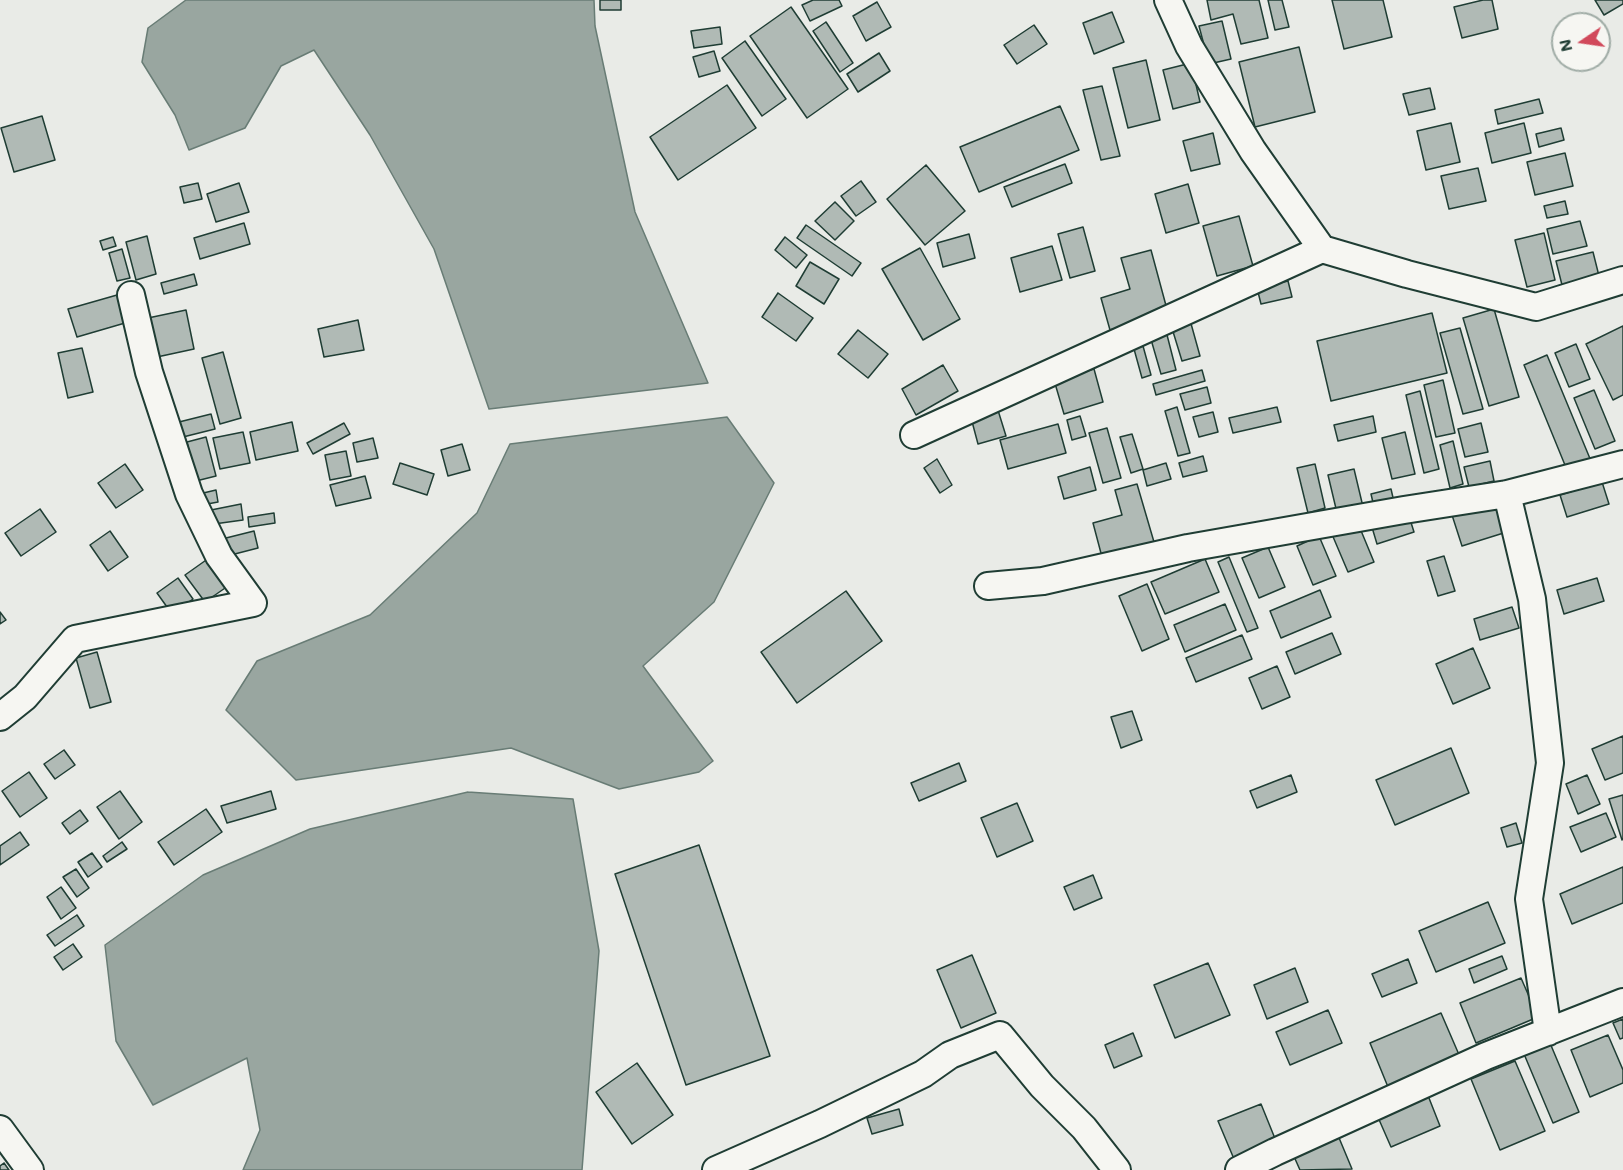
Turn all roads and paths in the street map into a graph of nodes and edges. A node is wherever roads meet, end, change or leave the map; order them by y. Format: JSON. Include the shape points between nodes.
{"nodes":[{"id":1,"x":1168,"y":0,"type":"edge"},
{"id":2,"x":1322,"y":249,"type":"junction"},
{"id":3,"x":1623,"y":280,"type":"edge"},
{"id":4,"x":131,"y":295,"type":"dead end"},
{"id":5,"x":914,"y":435,"type":"dead end"},
{"id":6,"x":1623,"y":464,"type":"edge"},
{"id":7,"x":1507,"y":494,"type":"junction"},
{"id":8,"x":988,"y":586,"type":"dead end"},
{"id":9,"x":0,"y":717,"type":"edge"},
{"id":10,"x":1623,"y":1002,"type":"edge"},
{"id":11,"x":1548,"y":1032,"type":"junction"},
{"id":12,"x":0,"y":1129,"type":"edge"},
{"id":13,"x":30,"y":1170,"type":"edge"},
{"id":14,"x":716,"y":1170,"type":"edge"},
{"id":15,"x":1117,"y":1170,"type":"edge"},
{"id":16,"x":1239,"y":1170,"type":"edge"}],
"edges":[{"from":1,"to":2,"type":"street","via":[[1189,46],[1253,151]]},
{"from":2,"to":3,"type":"street","via":[[1536,307]]},
{"from":2,"to":5,"type":"street"},
{"from":4,"to":9,"type":"street","via":[[149,372],[189,494],[219,556],[253,603],[75,639],[25,697]]},
{"from":6,"to":7,"type":"street"},
{"from":7,"to":8,"type":"street","via":[[1188,548],[1043,581]]},
{"from":7,"to":11,"type":"street","via":[[1532,599],[1550,763],[1529,899]]},
{"from":10,"to":11,"type":"street"},
{"from":11,"to":16,"type":"street","via":[[1486,1056]]},
{"from":12,"to":13,"type":"street"},
{"from":14,"to":15,"type":"street","via":[[820,1124],[923,1074],[950,1056],[1000,1035]]}]}
